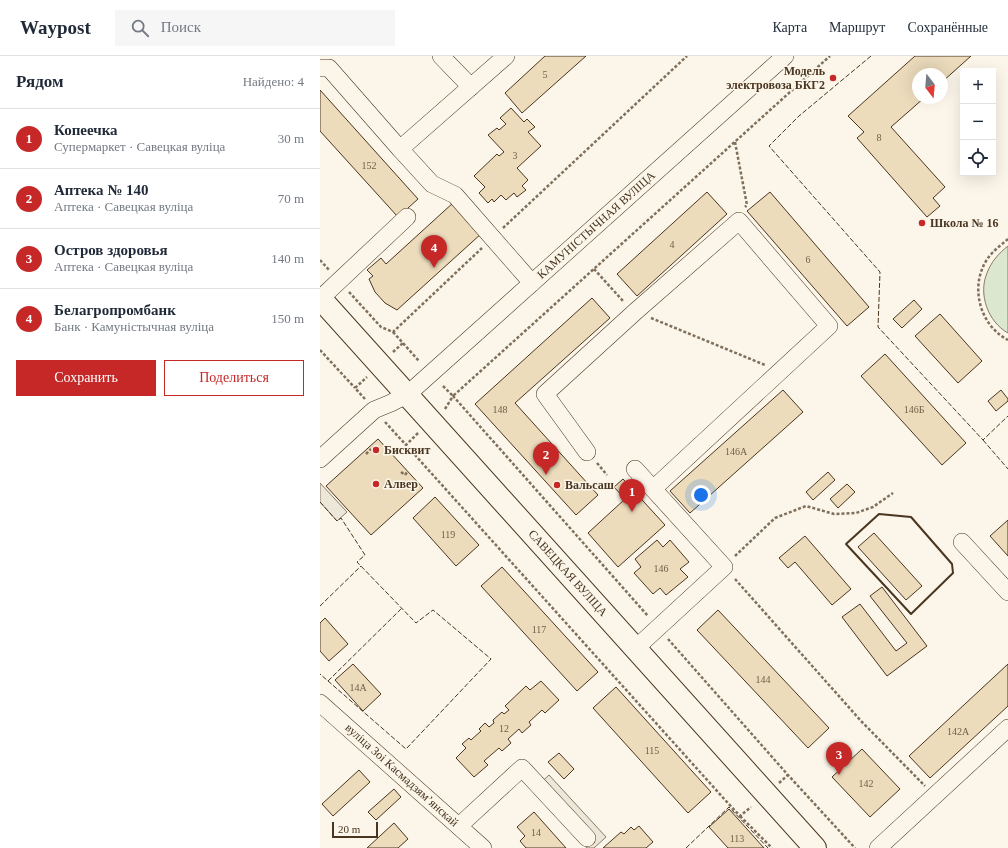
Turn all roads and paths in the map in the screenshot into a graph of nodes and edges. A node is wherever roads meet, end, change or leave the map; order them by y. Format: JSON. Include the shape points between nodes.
{"nodes":[{"id":1,"x":442,"y":56,"type":"edge"},
{"id":2,"x":506,"y":56,"type":"edge"},
{"id":3,"x":687,"y":56,"type":"edge"},
{"id":4,"x":785,"y":56,"type":"edge"},
{"id":5,"x":830,"y":56,"type":"edge"},
{"id":6,"x":320,"y":68,"type":"edge"},
{"id":7,"x":471,"y":87,"type":"junction"},
{"id":8,"x":735,"y":141,"type":"junction"},
{"id":9,"x":400,"y":149,"type":"junction"},
{"id":10,"x":408,"y":218,"type":"dead end"},
{"id":11,"x":739,"y":221,"type":"junction"},
{"id":12,"x":494,"y":237,"type":"junction"},
{"id":13,"x":1008,"y":239,"type":"edge"},
{"id":14,"x":320,"y":260,"type":"edge"},
{"id":15,"x":594,"y":268,"type":"junction"},
{"id":16,"x":339,"y":281,"type":"junction"},
{"id":17,"x":532,"y":283,"type":"junction"},
{"id":18,"x":320,"y":298,"type":"edge"},
{"id":19,"x":636,"y":311,"type":"junction"},
{"id":20,"x":393,"y":332,"type":"junction"},
{"id":21,"x":1008,"y":340,"type":"edge"},
{"id":22,"x":403,"y":343,"type":"junction"},
{"id":23,"x":320,"y":350,"type":"edge"},
{"id":24,"x":392,"y":354,"type":"dead end"},
{"id":25,"x":420,"y":360,"type":"dead end"},
{"id":26,"x":786,"y":366,"type":"junction"},
{"id":27,"x":367,"y":377,"type":"dead end"},
{"id":28,"x":443,"y":386,"type":"dead end"},
{"id":29,"x":355,"y":388,"type":"junction"},
{"id":30,"x":408,"y":394,"type":"junction"},
{"id":31,"x":369,"y":404,"type":"dead end"},
{"id":32,"x":380,"y":417,"type":"dead end"},
{"id":33,"x":423,"y":428,"type":"dead end"},
{"id":34,"x":406,"y":445,"type":"junction"},
{"id":35,"x":371,"y":449,"type":"dead end"},
{"id":36,"x":588,"y":452,"type":"dead end"},
{"id":37,"x":366,"y":454,"type":"dead end"},
{"id":38,"x":320,"y":459,"type":"edge"},
{"id":39,"x":635,"y":468,"type":"dead end"},
{"id":40,"x":401,"y":472,"type":"dead end"},
{"id":41,"x":408,"y":472,"type":"dead end"},
{"id":42,"x":653,"y":489,"type":"junction"},
{"id":43,"x":893,"y":493,"type":"dead end"},
{"id":44,"x":962,"y":542,"type":"dead end"},
{"id":45,"x":724,"y":567,"type":"junction"},
{"id":46,"x":1008,"y":592,"type":"edge"},
{"id":47,"x":636,"y":648,"type":"junction"},
{"id":48,"x":320,"y":703,"type":"edge"},
{"id":49,"x":1008,"y":728,"type":"edge"},
{"id":50,"x":788,"y":775,"type":"dead end"},
{"id":51,"x":778,"y":784,"type":"dead end"},
{"id":52,"x":929,"y":790,"type":"dead end"},
{"id":53,"x":751,"y":806,"type":"dead end"},
{"id":54,"x":740,"y":816,"type":"junction"},
{"id":55,"x":459,"y":826,"type":"junction"},
{"id":56,"x":587,"y":838,"type":"dead end"},
{"id":57,"x":483,"y":848,"type":"edge"},
{"id":58,"x":772,"y":848,"type":"edge"},
{"id":59,"x":815,"y":848,"type":"edge"},
{"id":60,"x":878,"y":848,"type":"edge"}],
"edges":[{"from":1,"to":7,"type":"street"},
{"from":2,"to":7,"type":"street"},
{"from":3,"to":12,"type":"path"},
{"from":4,"to":17,"type":"street","name":"КАМУНІСТЫЧНАЯ ВУЛІЦА"},
{"from":5,"to":8,"type":"path"},
{"from":6,"to":9,"type":"street","via":[[329,68]]},
{"from":7,"to":9,"type":"street"},
{"from":8,"to":11,"type":"path","via":[[747,205]]},
{"from":8,"to":15,"type":"path"},
{"from":9,"to":12,"type":"street","via":[[432,184],[455,195]]},
{"from":10,"to":16,"type":"street"},
{"from":11,"to":19,"type":"street"},
{"from":11,"to":26,"type":"street","via":[[829,326]]},
{"from":12,"to":17,"type":"street"},
{"from":12,"to":20,"type":"path"},
{"from":13,"to":21,"type":"path","via":[[988,258],[981,271],[978,286],[983,314],[991,327]]},
{"from":14,"to":16,"type":"path"},
{"from":15,"to":19,"type":"path"},
{"from":15,"to":28,"type":"path","via":[[453,396]]},
{"from":16,"to":18,"type":"street"},
{"from":16,"to":20,"type":"path","via":[[381,326]]},
{"from":17,"to":30,"type":"street","name":"КАМУНІСТЫЧНАЯ ВУЛІЦА"},
{"from":18,"to":30,"type":"main road","name":"САВЕЦКАЯ ВУЛІЦА"},
{"from":19,"to":26,"type":"path","via":[[765,365]]},
{"from":19,"to":36,"type":"street","via":[[545,394]]},
{"from":20,"to":22,"type":"path"},
{"from":22,"to":24,"type":"path"},
{"from":22,"to":25,"type":"path"},
{"from":23,"to":29,"type":"path"},
{"from":26,"to":42,"type":"street"},
{"from":27,"to":29,"type":"path"},
{"from":29,"to":31,"type":"path"},
{"from":30,"to":38,"type":"street","name":"КАМУНІСТЫЧНАЯ ВУЛІЦА","via":[[374,410]]},
{"from":30,"to":47,"type":"main road","name":"САВЕЦКАЯ ВУЛІЦА"},
{"from":32,"to":34,"type":"path"},
{"from":33,"to":34,"type":"path"},
{"from":34,"to":54,"type":"path"},
{"from":35,"to":37,"type":"path"},
{"from":39,"to":42,"type":"street"},
{"from":40,"to":41,"type":"path","via":[[405,475]]},
{"from":42,"to":45,"type":"street"},
{"from":43,"to":45,"type":"path","via":[[873,507],[856,513],[834,514],[806,506],[775,518]]},
{"from":44,"to":46,"type":"street"},
{"from":45,"to":47,"type":"street"},
{"from":45,"to":52,"type":"path","via":[[861,721]]},
{"from":47,"to":59,"type":"main road","name":"САВЕЦКАЯ ВУЛІЦА"},
{"from":48,"to":55,"type":"street","name":"вуліца Зоі Касмадзямʼянскай"},
{"from":49,"to":60,"type":"street"},
{"from":50,"to":51,"type":"path"},
{"from":53,"to":54,"type":"path"},
{"from":54,"to":58,"type":"path"},
{"from":55,"to":56,"type":"street","via":[[522,768]]},
{"from":55,"to":57,"type":"street","name":"вуліца Зоі Касмадзямʼянскай"}]}
